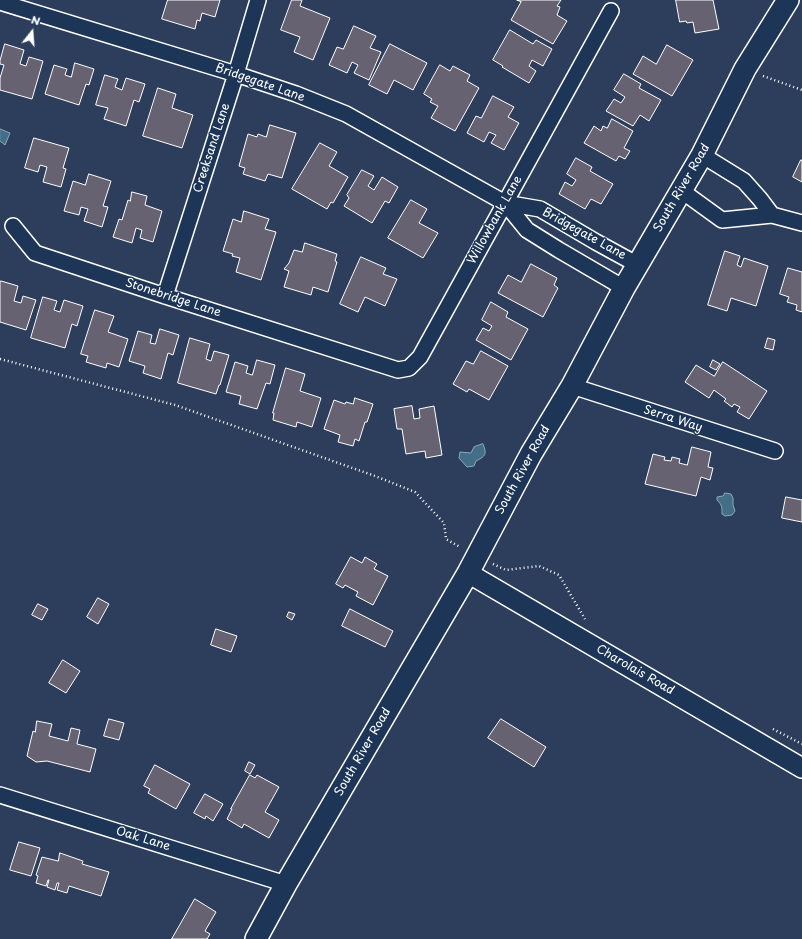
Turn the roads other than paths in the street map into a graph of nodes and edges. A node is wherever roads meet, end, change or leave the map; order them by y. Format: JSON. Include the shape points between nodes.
{"nodes":[{"id":1,"x":258,"y":0,"type":"edge"},
{"id":2,"x":788,"y":0,"type":"edge"},
{"id":3,"x":0,"y":2,"type":"edge"},
{"id":4,"x":17,"y":3,"type":"edge"},
{"id":5,"x":611,"y":11,"type":"dead end"},
{"id":6,"x":236,"y":74,"type":"junction"},
{"id":7,"x":702,"y":155,"type":"junction"},
{"id":8,"x":682,"y":191,"type":"junction"},
{"id":9,"x":505,"y":203,"type":"junction"},
{"id":10,"x":772,"y":215,"type":"junction"},
{"id":11,"x":802,"y":224,"type":"edge"},
{"id":12,"x":13,"y":226,"type":"dead end"},
{"id":13,"x":638,"y":265,"type":"junction"},
{"id":14,"x":624,"y":288,"type":"junction"},
{"id":15,"x":165,"y":296,"type":"junction"},
{"id":16,"x":344,"y":353,"type":"joint"},
{"id":17,"x":572,"y":386,"type":"junction"},
{"id":18,"x":775,"y":451,"type":"dead end"},
{"id":19,"x":472,"y":564,"type":"junction"},
{"id":20,"x":802,"y":768,"type":"edge"},
{"id":21,"x":0,"y":794,"type":"edge"},
{"id":22,"x":286,"y":884,"type":"junction"},
{"id":23,"x":256,"y":939,"type":"edge"}],
"edges":[{"from":1,"to":6,"type":"street","name":"Creeksand Lane"},
{"from":2,"to":7,"type":"main road","name":"South River Road","via":[[745,69]]},
{"from":3,"to":4,"type":"street","name":"Bridgegate Lane"},
{"from":4,"to":6,"type":"street","name":"Bridgegate Lane"},
{"from":5,"to":9,"type":"street","name":"Willowbank Lane"},
{"from":6,"to":9,"type":"street","name":"Bridgegate Lane","via":[[346,114]]},
{"from":6,"to":15,"type":"street","name":"Creeksand Lane"},
{"from":7,"to":8,"type":"main road","name":"South River Road"},
{"from":7,"to":10,"type":"street","via":[[744,181]]},
{"from":8,"to":10,"type":"street","via":[[722,220]]},
{"from":8,"to":13,"type":"main road","name":"South River Road"},
{"from":9,"to":13,"type":"street","name":"Bridgegate Lane","via":[[540,209]]},
{"from":9,"to":14,"type":"street","name":"Bridgegate Lane","via":[[527,230]]},
{"from":9,"to":16,"type":"street","name":"Willowbank Lane","via":[[420,357],[409,368],[398,370]]},
{"from":10,"to":11,"type":"street"},
{"from":12,"to":15,"type":"street","name":"Stonebridge Lane","via":[[34,253]]},
{"from":13,"to":14,"type":"main road","name":"South River Road"},
{"from":14,"to":17,"type":"main road","name":"South River Road"},
{"from":15,"to":16,"type":"street","name":"Stonebridge Lane"},
{"from":17,"to":18,"type":"street","name":"Serra Way"},
{"from":17,"to":19,"type":"main road","name":"South River Road","via":[[530,454]]},
{"from":19,"to":20,"type":"street","name":"Charolais Road"},
{"from":19,"to":22,"type":"main road","name":"South River Road"},
{"from":21,"to":22,"type":"street","name":"Oak Lane"},
{"from":22,"to":23,"type":"main road","name":"South River Road"}]}
